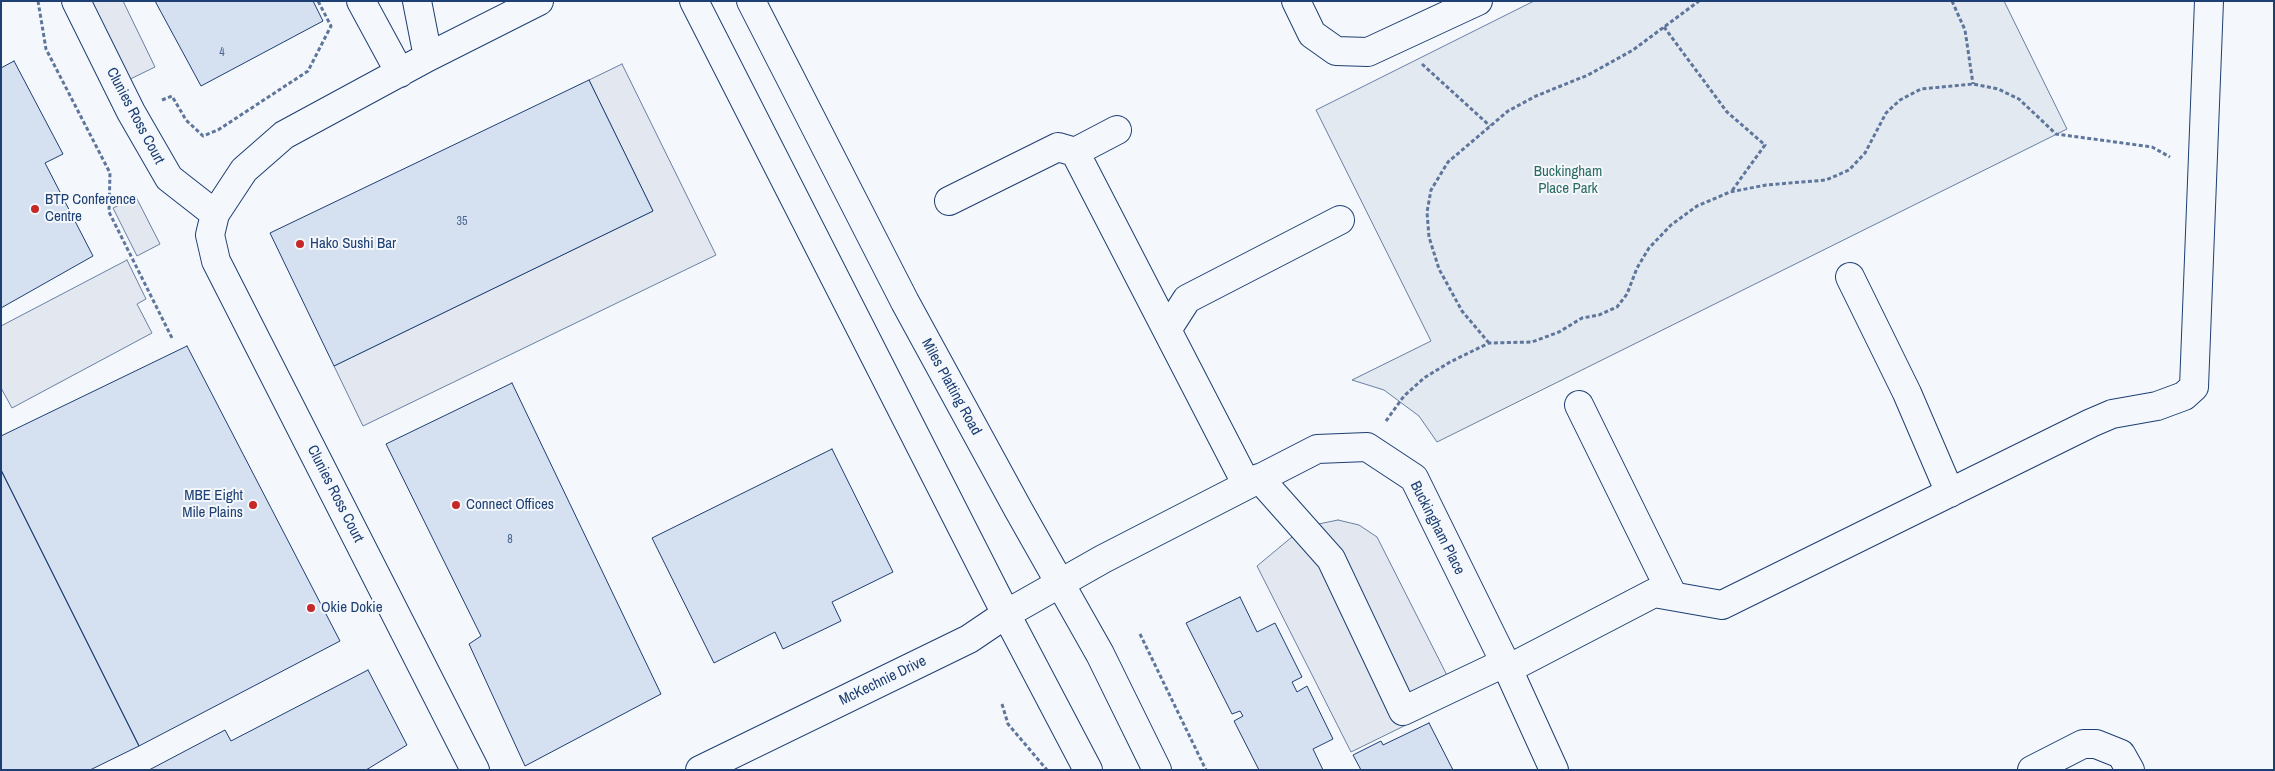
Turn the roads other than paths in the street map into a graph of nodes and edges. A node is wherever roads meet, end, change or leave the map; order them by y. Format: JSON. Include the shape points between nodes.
{"nodes":[{"id":1,"x":76,"y":1,"type":"edge"},
{"id":2,"x":361,"y":1,"type":"edge"},
{"id":3,"x":418,"y":1,"type":"edge"},
{"id":4,"x":539,"y":1,"type":"edge"},
{"id":5,"x":694,"y":1,"type":"edge"},
{"id":6,"x":751,"y":1,"type":"edge"},
{"id":7,"x":1296,"y":1,"type":"edge"},
{"id":8,"x":1478,"y":1,"type":"edge"},
{"id":9,"x":2209,"y":1,"type":"edge"},
{"id":10,"x":428,"y":57,"type":"junction"},
{"id":11,"x":400,"y":73,"type":"junction"},
{"id":12,"x":1117,"y":130,"type":"dead end"},
{"id":13,"x":1075,"y":152,"type":"junction"},
{"id":14,"x":949,"y":201,"type":"dead end"},
{"id":15,"x":215,"y":214,"type":"junction"},
{"id":16,"x":1340,"y":220,"type":"dead end"},
{"id":17,"x":1850,"y":276,"type":"dead end"},
{"id":18,"x":1168,"y":330,"type":"junction"},
{"id":19,"x":1579,"y":404,"type":"dead end"},
{"id":20,"x":1253,"y":481,"type":"junction"},
{"id":21,"x":1950,"y":493,"type":"junction"},
{"id":22,"x":1061,"y":583,"type":"junction"},
{"id":23,"x":1673,"y":596,"type":"junction"},
{"id":24,"x":1006,"y":614,"type":"junction"},
{"id":25,"x":1506,"y":666,"type":"junction"},
{"id":26,"x":475,"y":770,"type":"edge"},
{"id":27,"x":700,"y":770,"type":"edge"},
{"id":28,"x":1088,"y":770,"type":"edge"},
{"id":29,"x":1157,"y":770,"type":"edge"},
{"id":30,"x":1554,"y":770,"type":"edge"},
{"id":31,"x":2032,"y":770,"type":"edge"},
{"id":32,"x":2130,"y":770,"type":"edge"}],
"edges":[{"from":1,"to":15,"type":"street","name":"Clunies Ross Court","via":[[131,112],[169,178]]},
{"from":2,"to":11,"type":"street"},
{"from":3,"to":10,"type":"street"},
{"from":4,"to":10,"type":"street","name":"Clunies Ross Court"},
{"from":5,"to":24,"type":"street"},
{"from":6,"to":22,"type":"street","name":"Miles Platting Road","via":[[905,302]]},
{"from":7,"to":8,"type":"street","via":[[1312,34],[1336,52],[1368,52]]},
{"from":9,"to":21,"type":"street","via":[[2194,387],[2184,396],[2157,406],[2105,417]]},
{"from":10,"to":11,"type":"street","name":"Clunies Ross Court"},
{"from":11,"to":15,"type":"street","name":"Clunies Ross Court","via":[[284,135],[244,170]]},
{"from":12,"to":13,"type":"street"},
{"from":13,"to":14,"type":"street","via":[[1058,147]]},
{"from":13,"to":18,"type":"street"},
{"from":15,"to":26,"type":"street","name":"Clunies Ross Court","via":[[210,235],[216,260]]},
{"from":16,"to":18,"type":"street","via":[[1187,299]]},
{"from":17,"to":21,"type":"street","via":[[1907,393]]},
{"from":18,"to":20,"type":"street"},
{"from":19,"to":23,"type":"street"},
{"from":20,"to":22,"type":"street"},
{"from":20,"to":25,"type":"street","name":"Buckingham Place","via":[[1317,449],[1368,447],[1414,478]]},
{"from":20,"to":25,"type":"street","via":[[1331,559],[1403,711]]},
{"from":21,"to":23,"type":"street","via":[[1722,605]]},
{"from":22,"to":24,"type":"street","name":"McKechnie Drive"},
{"from":22,"to":29,"type":"street","name":"Miles Platting Road"},
{"from":23,"to":25,"type":"street","via":[[1654,593]]},
{"from":24,"to":27,"type":"street","name":"McKechnie Drive","via":[[969,638]]},
{"from":24,"to":28,"type":"street"},
{"from":25,"to":30,"type":"street","name":"Buckingham Place"},
{"from":31,"to":32,"type":"street","via":[[2083,744],[2096,744],[2121,754]]}]}
